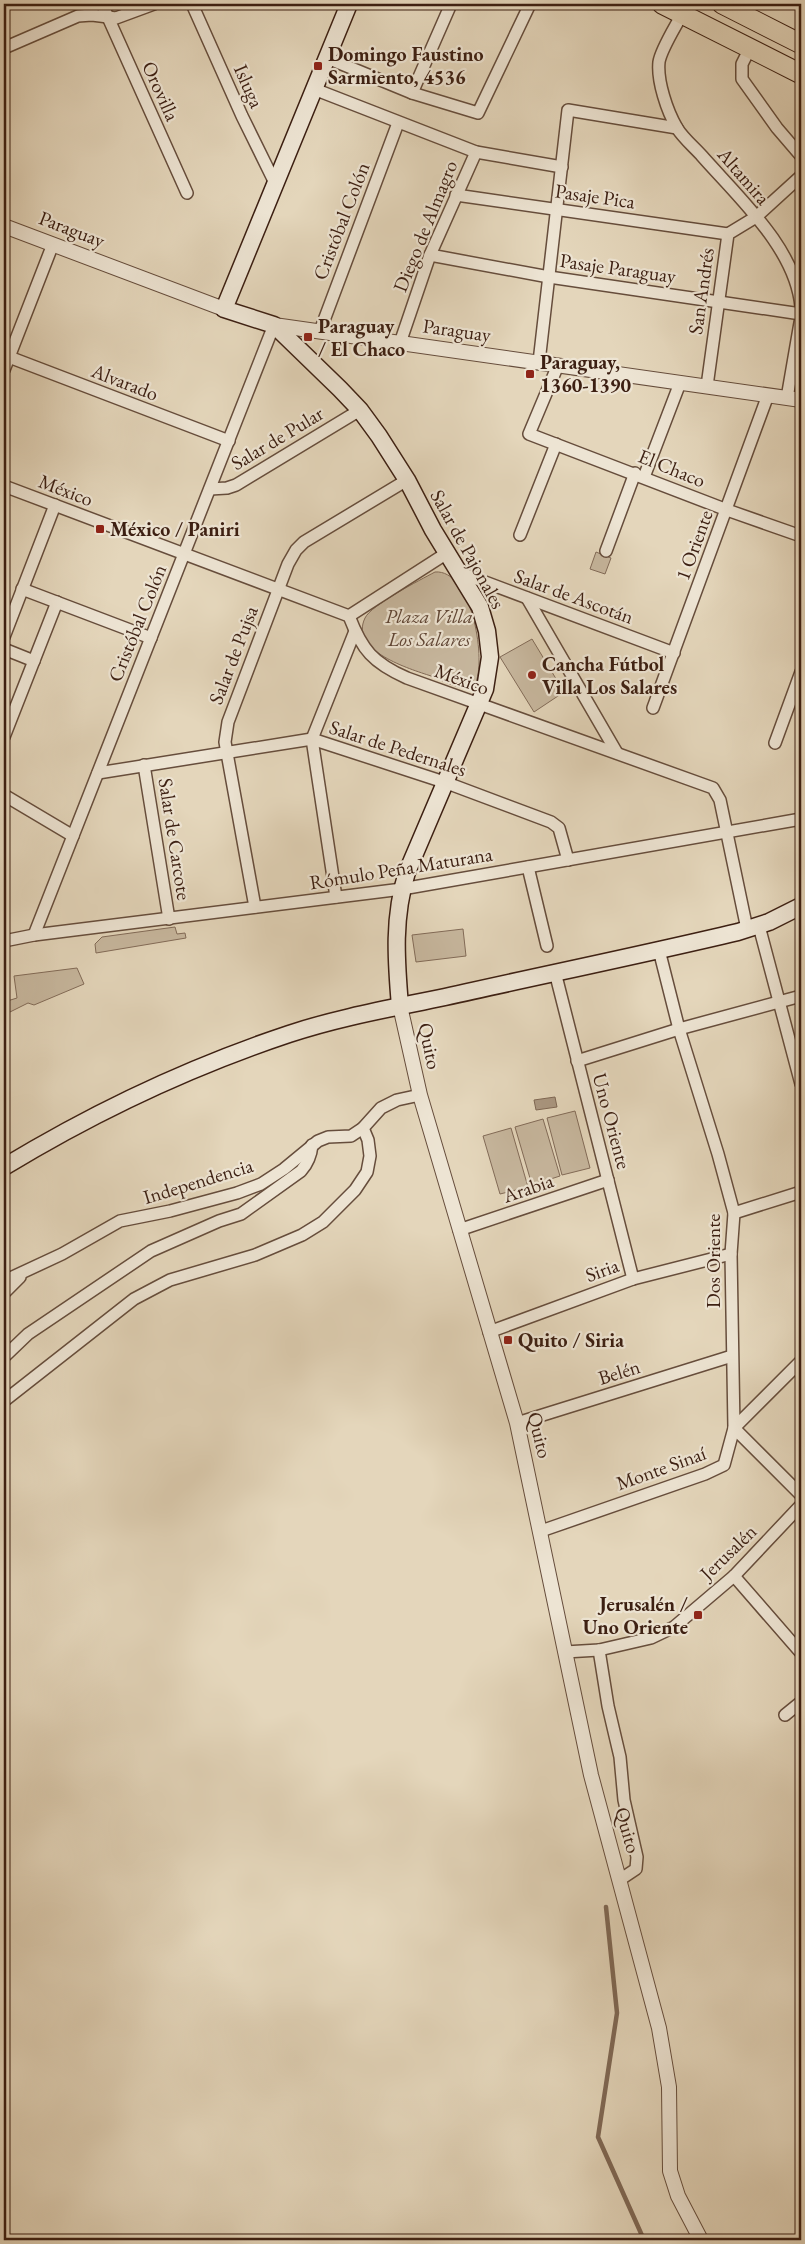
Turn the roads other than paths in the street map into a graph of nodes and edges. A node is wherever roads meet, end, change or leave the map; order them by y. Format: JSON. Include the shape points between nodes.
{"nodes":[{"id":1,"x":102,"y":4,"type":"edge"},
{"id":2,"x":154,"y":4,"type":"edge"},
{"id":3,"x":192,"y":4,"type":"edge"},
{"id":4,"x":349,"y":4,"type":"edge"},
{"id":5,"x":451,"y":4,"type":"edge"},
{"id":6,"x":530,"y":4,"type":"edge"},
{"id":7,"x":733,"y":6,"type":"edge"},
{"id":8,"x":672,"y":7,"type":"edge"},
{"id":9,"x":108,"y":18,"type":"junction"},
{"id":10,"x":801,"y":44,"type":"edge"},
{"id":11,"x":4,"y":48,"type":"edge"},
{"id":12,"x":750,"y":48,"type":"junction"},
{"id":13,"x":326,"y":58,"type":"junction"},
{"id":14,"x":801,"y":74,"type":"edge"},
{"id":15,"x":314,"y":89,"type":"junction"},
{"id":16,"x":412,"y":93,"type":"junction"},
{"id":17,"x":398,"y":123,"type":"junction"},
{"id":18,"x":677,"y":128,"type":"junction"},
{"id":19,"x":476,"y":152,"type":"junction"},
{"id":20,"x":801,"y":156,"type":"edge"},
{"id":21,"x":562,"y":167,"type":"junction"},
{"id":22,"x":801,"y":176,"type":"edge"},
{"id":23,"x":275,"y":183,"type":"junction"},
{"id":24,"x":187,"y":193,"type":"dead end"},
{"id":25,"x":456,"y":195,"type":"junction"},
{"id":26,"x":557,"y":210,"type":"junction"},
{"id":27,"x":756,"y":217,"type":"junction"},
{"id":28,"x":4,"y":226,"type":"edge"},
{"id":29,"x":728,"y":234,"type":"junction"},
{"id":30,"x":53,"y":244,"type":"junction"},
{"id":31,"x":430,"y":254,"type":"junction"},
{"id":32,"x":549,"y":277,"type":"junction"},
{"id":33,"x":719,"y":302,"type":"junction"},
{"id":34,"x":801,"y":307,"type":"edge"},
{"id":35,"x":224,"y":309,"type":"junction"},
{"id":36,"x":801,"y":316,"type":"edge"},
{"id":37,"x":274,"y":325,"type":"junction"},
{"id":38,"x":320,"y":331,"type":"junction"},
{"id":39,"x":400,"y":343,"type":"junction"},
{"id":40,"x":9,"y":356,"type":"junction"},
{"id":41,"x":539,"y":362,"type":"junction"},
{"id":42,"x":558,"y":365,"type":"junction"},
{"id":43,"x":4,"y":370,"type":"edge"},
{"id":44,"x":680,"y":383,"type":"junction"},
{"id":45,"x":707,"y":386,"type":"junction"},
{"id":46,"x":768,"y":395,"type":"junction"},
{"id":47,"x":787,"y":398,"type":"junction"},
{"id":48,"x":801,"y":400,"type":"edge"},
{"id":49,"x":360,"y":410,"type":"junction"},
{"id":50,"x":228,"y":441,"type":"junction"},
{"id":51,"x":556,"y":444,"type":"junction"},
{"id":52,"x":640,"y":475,"type":"junction"},
{"id":53,"x":407,"y":480,"type":"junction"},
{"id":54,"x":4,"y":486,"type":"edge"},
{"id":55,"x":210,"y":489,"type":"junction"},
{"id":56,"x":55,"y":506,"type":"junction"},
{"id":57,"x":727,"y":510,"type":"junction"},
{"id":58,"x":520,"y":535,"type":"dead end"},
{"id":59,"x":801,"y":536,"type":"edge"},
{"id":60,"x":606,"y":551,"type":"dead end"},
{"id":61,"x":447,"y":553,"type":"junction"},
{"id":62,"x":184,"y":554,"type":"junction"},
{"id":63,"x":461,"y":574,"type":"junction"},
{"id":64,"x":22,"y":589,"type":"junction"},
{"id":65,"x":278,"y":589,"type":"junction"},
{"id":66,"x":527,"y":598,"type":"junction"},
{"id":67,"x":57,"y":602,"type":"junction"},
{"id":68,"x":349,"y":616,"type":"junction"},
{"id":69,"x":355,"y":631,"type":"junction"},
{"id":70,"x":4,"y":637,"type":"edge"},
{"id":71,"x":151,"y":638,"type":"junction"},
{"id":72,"x":4,"y":649,"type":"edge"},
{"id":73,"x":674,"y":653,"type":"junction"},
{"id":74,"x":34,"y":661,"type":"junction"},
{"id":75,"x":801,"y":672,"type":"edge"},
{"id":76,"x":480,"y":705,"type":"junction"},
{"id":77,"x":653,"y":708,"type":"dead end"},
{"id":78,"x":4,"y":737,"type":"edge"},
{"id":79,"x":312,"y":739,"type":"junction"},
{"id":80,"x":775,"y":743,"type":"dead end"},
{"id":81,"x":227,"y":753,"type":"junction"},
{"id":82,"x":617,"y":753,"type":"junction"},
{"id":83,"x":144,"y":765,"type":"junction"},
{"id":84,"x":98,"y":772,"type":"junction"},
{"id":85,"x":446,"y":783,"type":"junction"},
{"id":86,"x":4,"y":795,"type":"edge"},
{"id":87,"x":801,"y":820,"type":"edge"},
{"id":88,"x":726,"y":834,"type":"junction"},
{"id":89,"x":73,"y":836,"type":"junction"},
{"id":90,"x":568,"y":860,"type":"junction"},
{"id":91,"x":528,"y":867,"type":"junction"},
{"id":92,"x":402,"y":889,"type":"junction"},
{"id":93,"x":336,"y":897,"type":"junction"},
{"id":94,"x":801,"y":906,"type":"edge"},
{"id":95,"x":255,"y":907,"type":"junction"},
{"id":96,"x":169,"y":919,"type":"junction"},
{"id":97,"x":801,"y":922,"type":"edge"},
{"id":98,"x":759,"y":926,"type":"junction"},
{"id":99,"x":34,"y":936,"type":"junction"},
{"id":100,"x":4,"y":941,"type":"edge"},
{"id":101,"x":546,"y":946,"type":"dead end"},
{"id":102,"x":659,"y":950,"type":"junction"},
{"id":103,"x":555,"y":972,"type":"junction"},
{"id":104,"x":801,"y":996,"type":"edge"},
{"id":105,"x":778,"y":1003,"type":"junction"},
{"id":106,"x":400,"y":1006,"type":"junction"},
{"id":107,"x":679,"y":1029,"type":"junction"},
{"id":108,"x":577,"y":1061,"type":"junction"},
{"id":109,"x":801,"y":1084,"type":"edge"},
{"id":110,"x":420,"y":1095,"type":"junction"},
{"id":111,"x":363,"y":1128,"type":"junction"},
{"id":112,"x":312,"y":1145,"type":"junction"},
{"id":113,"x":4,"y":1168,"type":"edge"},
{"id":114,"x":608,"y":1180,"type":"junction"},
{"id":115,"x":801,"y":1192,"type":"edge"},
{"id":116,"x":734,"y":1214,"type":"junction"},
{"id":117,"x":459,"y":1230,"type":"junction"},
{"id":118,"x":731,"y":1254,"type":"junction"},
{"id":119,"x":25,"y":1272,"type":"junction"},
{"id":120,"x":633,"y":1279,"type":"junction"},
{"id":121,"x":4,"y":1281,"type":"edge"},
{"id":122,"x":4,"y":1293,"type":"edge"},
{"id":123,"x":489,"y":1332,"type":"junction"},
{"id":124,"x":732,"y":1356,"type":"junction"},
{"id":125,"x":4,"y":1357,"type":"edge"},
{"id":126,"x":801,"y":1361,"type":"edge"},
{"id":127,"x":4,"y":1401,"type":"edge"},
{"id":128,"x":517,"y":1423,"type":"junction"},
{"id":129,"x":734,"y":1428,"type":"junction"},
{"id":130,"x":801,"y":1495,"type":"edge"},
{"id":131,"x":801,"y":1505,"type":"edge"},
{"id":132,"x":541,"y":1530,"type":"junction"},
{"id":133,"x":734,"y":1576,"type":"junction"},
{"id":134,"x":599,"y":1650,"type":"junction"},
{"id":135,"x":565,"y":1652,"type":"junction"},
{"id":136,"x":801,"y":1653,"type":"edge"},
{"id":137,"x":801,"y":1702,"type":"edge"},
{"id":138,"x":785,"y":1715,"type":"dead end"},
{"id":139,"x":621,"y":1879,"type":"junction"},
{"id":140,"x":701,"y":2240,"type":"edge"}],
"edges":[{"from":1,"to":9,"type":"street","name":"Orovilla"},
{"from":2,"to":9,"type":"street","via":[[122,17]]},
{"from":3,"to":23,"type":"street","name":"Isluga"},
{"from":4,"to":13,"type":"main road"},
{"from":5,"to":16,"type":"street"},
{"from":6,"to":16,"type":"street","via":[[478,113]]},
{"from":7,"to":10,"type":"highway"},
{"from":8,"to":12,"type":"highway"},
{"from":8,"to":18,"type":"street","name":"Altamira","via":[[659,79]]},
{"from":9,"to":11,"type":"street","via":[[78,16]]},
{"from":9,"to":24,"type":"street","name":"Orovilla"},
{"from":12,"to":14,"type":"highway"},
{"from":12,"to":20,"type":"street","via":[[742,64],[742,79]]},
{"from":13,"to":15,"type":"main road"},
{"from":13,"to":16,"type":"street"},
{"from":15,"to":17,"type":"street","name":"Pasaje Pica"},
{"from":15,"to":23,"type":"main road"},
{"from":17,"to":19,"type":"street","name":"Pasaje Pica"},
{"from":17,"to":38,"type":"street","name":"Cristóbal Colón"},
{"from":18,"to":21,"type":"street","via":[[568,110]]},
{"from":18,"to":27,"type":"street","name":"Altamira"},
{"from":19,"to":21,"type":"street","name":"Pasaje Pica"},
{"from":19,"to":25,"type":"street","name":"Diego de Almagro"},
{"from":21,"to":26,"type":"street"},
{"from":22,"to":27,"type":"street","name":"San Andrés"},
{"from":23,"to":35,"type":"main road"},
{"from":25,"to":26,"type":"street","name":"Pasaje Pica"},
{"from":25,"to":31,"type":"street","name":"Diego de Almagro"},
{"from":26,"to":29,"type":"street","name":"Pasaje Pica"},
{"from":26,"to":32,"type":"street"},
{"from":27,"to":29,"type":"street","name":"San Andrés"},
{"from":27,"to":34,"type":"street","name":"Altamira","via":[[785,257],[800,289]]},
{"from":28,"to":30,"type":"street","name":"Paraguay"},
{"from":29,"to":33,"type":"street","name":"San Andrés"},
{"from":30,"to":35,"type":"street","name":"Paraguay"},
{"from":30,"to":40,"type":"street"},
{"from":31,"to":32,"type":"street","name":"Pasaje Paraguay"},
{"from":31,"to":39,"type":"street","name":"Diego de Almagro"},
{"from":32,"to":33,"type":"street","name":"Pasaje Paraguay"},
{"from":32,"to":41,"type":"street"},
{"from":33,"to":36,"type":"street","name":"Pasaje Paraguay"},
{"from":33,"to":45,"type":"street","name":"San Andrés"},
{"from":35,"to":37,"type":"main road","name":"Paraguay"},
{"from":36,"to":47,"type":"street"},
{"from":37,"to":38,"type":"street","name":"Paraguay"},
{"from":37,"to":49,"type":"main road","name":"Salar de Pajonales"},
{"from":37,"to":50,"type":"street","name":"Cristóbal Colón"},
{"from":38,"to":39,"type":"street","name":"Paraguay"},
{"from":39,"to":41,"type":"street","name":"Paraguay"},
{"from":40,"to":43,"type":"street"},
{"from":40,"to":50,"type":"street","name":"Alvarado"},
{"from":41,"to":42,"type":"street","name":"Paraguay"},
{"from":42,"to":44,"type":"street","name":"Paraguay"},
{"from":42,"to":51,"type":"street","name":"El Chaco","via":[[529,434]]},
{"from":44,"to":45,"type":"street","name":"Paraguay"},
{"from":44,"to":52,"type":"street"},
{"from":45,"to":46,"type":"street","name":"Paraguay"},
{"from":46,"to":47,"type":"street","name":"Paraguay"},
{"from":46,"to":57,"type":"street","name":"1 Oriente"},
{"from":47,"to":48,"type":"street","name":"Paraguay"},
{"from":49,"to":53,"type":"main road","name":"Salar de Pajonales"},
{"from":49,"to":55,"type":"street","name":"Salar de Pular","via":[[236,485]]},
{"from":50,"to":55,"type":"street","name":"Cristóbal Colón"},
{"from":51,"to":52,"type":"street","name":"El Chaco"},
{"from":51,"to":58,"type":"street"},
{"from":52,"to":57,"type":"street","name":"El Chaco"},
{"from":52,"to":60,"type":"street"},
{"from":53,"to":61,"type":"main road","name":"Salar de Pajonales"},
{"from":53,"to":65,"type":"street","name":"Salar de Pujsa","via":[[299,546]]},
{"from":54,"to":56,"type":"street","name":"México"},
{"from":55,"to":62,"type":"street","name":"Cristóbal Colón"},
{"from":56,"to":62,"type":"street","name":"México"},
{"from":56,"to":64,"type":"street"},
{"from":57,"to":59,"type":"street","name":"El Chaco"},
{"from":57,"to":73,"type":"street","name":"1 Oriente"},
{"from":61,"to":63,"type":"main road","name":"Salar de Pajonales"},
{"from":61,"to":68,"type":"street"},
{"from":62,"to":65,"type":"street","name":"México"},
{"from":62,"to":71,"type":"street","name":"Cristóbal Colón"},
{"from":63,"to":66,"type":"street","name":"Salar de Ascotán"},
{"from":63,"to":76,"type":"main road","name":"Salar de Pajonales","via":[[480,607],[489,645],[489,673]]},
{"from":64,"to":67,"type":"street"},
{"from":64,"to":70,"type":"street"},
{"from":65,"to":68,"type":"street","name":"México"},
{"from":65,"to":81,"type":"street","name":"Salar de Pujsa","via":[[228,722],[225,735]]},
{"from":66,"to":73,"type":"street","name":"Salar de Ascotán"},
{"from":66,"to":82,"type":"street"},
{"from":67,"to":71,"type":"street"},
{"from":67,"to":74,"type":"street"},
{"from":68,"to":69,"type":"street","name":"México"},
{"from":69,"to":76,"type":"street","name":"México","via":[[365,650],[384,668]]},
{"from":69,"to":79,"type":"street"},
{"from":71,"to":84,"type":"street","name":"Cristóbal Colón"},
{"from":72,"to":74,"type":"street"},
{"from":73,"to":77,"type":"street","name":"1 Oriente"},
{"from":74,"to":78,"type":"street"},
{"from":75,"to":80,"type":"street"},
{"from":76,"to":82,"type":"street","name":"México"},
{"from":76,"to":85,"type":"main road","name":"Salar de Pajonales"},
{"from":79,"to":81,"type":"street","name":"Salar de Pedernales"},
{"from":79,"to":85,"type":"street","name":"Salar de Pedernales"},
{"from":79,"to":93,"type":"street"},
{"from":81,"to":83,"type":"street","name":"Salar de Pedernales"},
{"from":81,"to":95,"type":"street","name":"Salar de Pujsa"},
{"from":82,"to":88,"type":"street","name":"México","via":[[713,788],[720,800]]},
{"from":83,"to":84,"type":"street","name":"Salar de Pedernales"},
{"from":83,"to":96,"type":"street","name":"Salar de Carcote"},
{"from":84,"to":89,"type":"street","name":"Cristóbal Colón"},
{"from":85,"to":90,"type":"street","name":"Salar de Pedernales","via":[[555,824]]},
{"from":85,"to":92,"type":"main road","name":"Salar de Pajonales"},
{"from":86,"to":89,"type":"street"},
{"from":87,"to":88,"type":"street","name":"Rómulo Peña Maturana"},
{"from":88,"to":90,"type":"street","name":"Rómulo Peña Maturana"},
{"from":88,"to":98,"type":"street","name":"México"},
{"from":89,"to":99,"type":"street","name":"Cristóbal Colón"},
{"from":90,"to":91,"type":"street","name":"Rómulo Peña Maturana"},
{"from":91,"to":92,"type":"street","name":"Rómulo Peña Maturana"},
{"from":91,"to":101,"type":"street"},
{"from":92,"to":93,"type":"street","name":"Rómulo Peña Maturana"},
{"from":92,"to":106,"type":"main road","name":"Salar de Pajonales","via":[[396,936]]},
{"from":93,"to":95,"type":"street","name":"Rómulo Peña Maturana"},
{"from":94,"to":98,"type":"main road"},
{"from":95,"to":96,"type":"street","name":"Rómulo Peña Maturana"},
{"from":96,"to":99,"type":"street","name":"Rómulo Peña Maturana"},
{"from":97,"to":98,"type":"main road"},
{"from":98,"to":102,"type":"main road"},
{"from":98,"to":105,"type":"street","name":"México"},
{"from":99,"to":100,"type":"street","name":"Rómulo Peña Maturana"},
{"from":102,"to":103,"type":"main road"},
{"from":102,"to":107,"type":"street","name":"Dos Oriente"},
{"from":103,"to":106,"type":"main road"},
{"from":103,"to":108,"type":"street","name":"Uno Oriente"},
{"from":104,"to":105,"type":"street"},
{"from":105,"to":107,"type":"street"},
{"from":105,"to":109,"type":"street","name":"México"},
{"from":106,"to":110,"type":"street","name":"Quito"},
{"from":106,"to":113,"type":"main road","via":[[316,1026],[226,1057],[92,1117]]},
{"from":107,"to":108,"type":"street"},
{"from":107,"to":116,"type":"street","name":"Dos Oriente"},
{"from":108,"to":114,"type":"street","name":"Uno Oriente"},
{"from":110,"to":111,"type":"street","name":"Independencia","via":[[397,1100],[381,1108]]},
{"from":110,"to":117,"type":"street","name":"Quito"},
{"from":111,"to":112,"type":"street","name":"Independencia","via":[[351,1136],[328,1137]]},
{"from":111,"to":127,"type":"street","via":[[370,1156],[367,1172],[355,1190],[323,1222],[302,1235],[255,1255],[170,1280],[134,1299]]},
{"from":112,"to":119,"type":"street","name":"Independencia","via":[[261,1184],[170,1211],[120,1221]]},
{"from":112,"to":125,"type":"street","via":[[312,1154],[301,1171],[241,1214],[151,1251],[28,1334]]},
{"from":114,"to":117,"type":"street","name":"Arabia"},
{"from":114,"to":120,"type":"street","name":"Uno Oriente"},
{"from":115,"to":116,"type":"street"},
{"from":116,"to":118,"type":"street","name":"Dos Oriente"},
{"from":117,"to":123,"type":"street","name":"Quito"},
{"from":118,"to":120,"type":"street","name":"Siria"},
{"from":118,"to":124,"type":"street","name":"Dos Oriente"},
{"from":119,"to":121,"type":"street","name":"Independencia"},
{"from":119,"to":122,"type":"street"},
{"from":120,"to":123,"type":"street","name":"Siria"},
{"from":123,"to":128,"type":"street","name":"Quito"},
{"from":124,"to":128,"type":"street","name":"Belén"},
{"from":124,"to":129,"type":"street","name":"Dos Oriente"},
{"from":126,"to":129,"type":"street","name":"Monte Sinaí"},
{"from":128,"to":132,"type":"street","name":"Quito"},
{"from":129,"to":130,"type":"street"},
{"from":129,"to":132,"type":"street","name":"Monte Sinaí","via":[[724,1465]]},
{"from":131,"to":133,"type":"street","name":"Jerusalén"},
{"from":132,"to":135,"type":"street","name":"Quito"},
{"from":133,"to":134,"type":"street","name":"Jerusalén","via":[[664,1633]]},
{"from":133,"to":136,"type":"street"},
{"from":134,"to":135,"type":"street","name":"Jerusalén"},
{"from":134,"to":139,"type":"street","name":"Quito","via":[[637,1857],[636,1869]]},
{"from":135,"to":139,"type":"street","name":"Quito","via":[[592,1775]]},
{"from":137,"to":138,"type":"street"},
{"from":139,"to":140,"type":"street","name":"Quito","via":[[659,2028],[669,2087],[672,2182]]}]}
